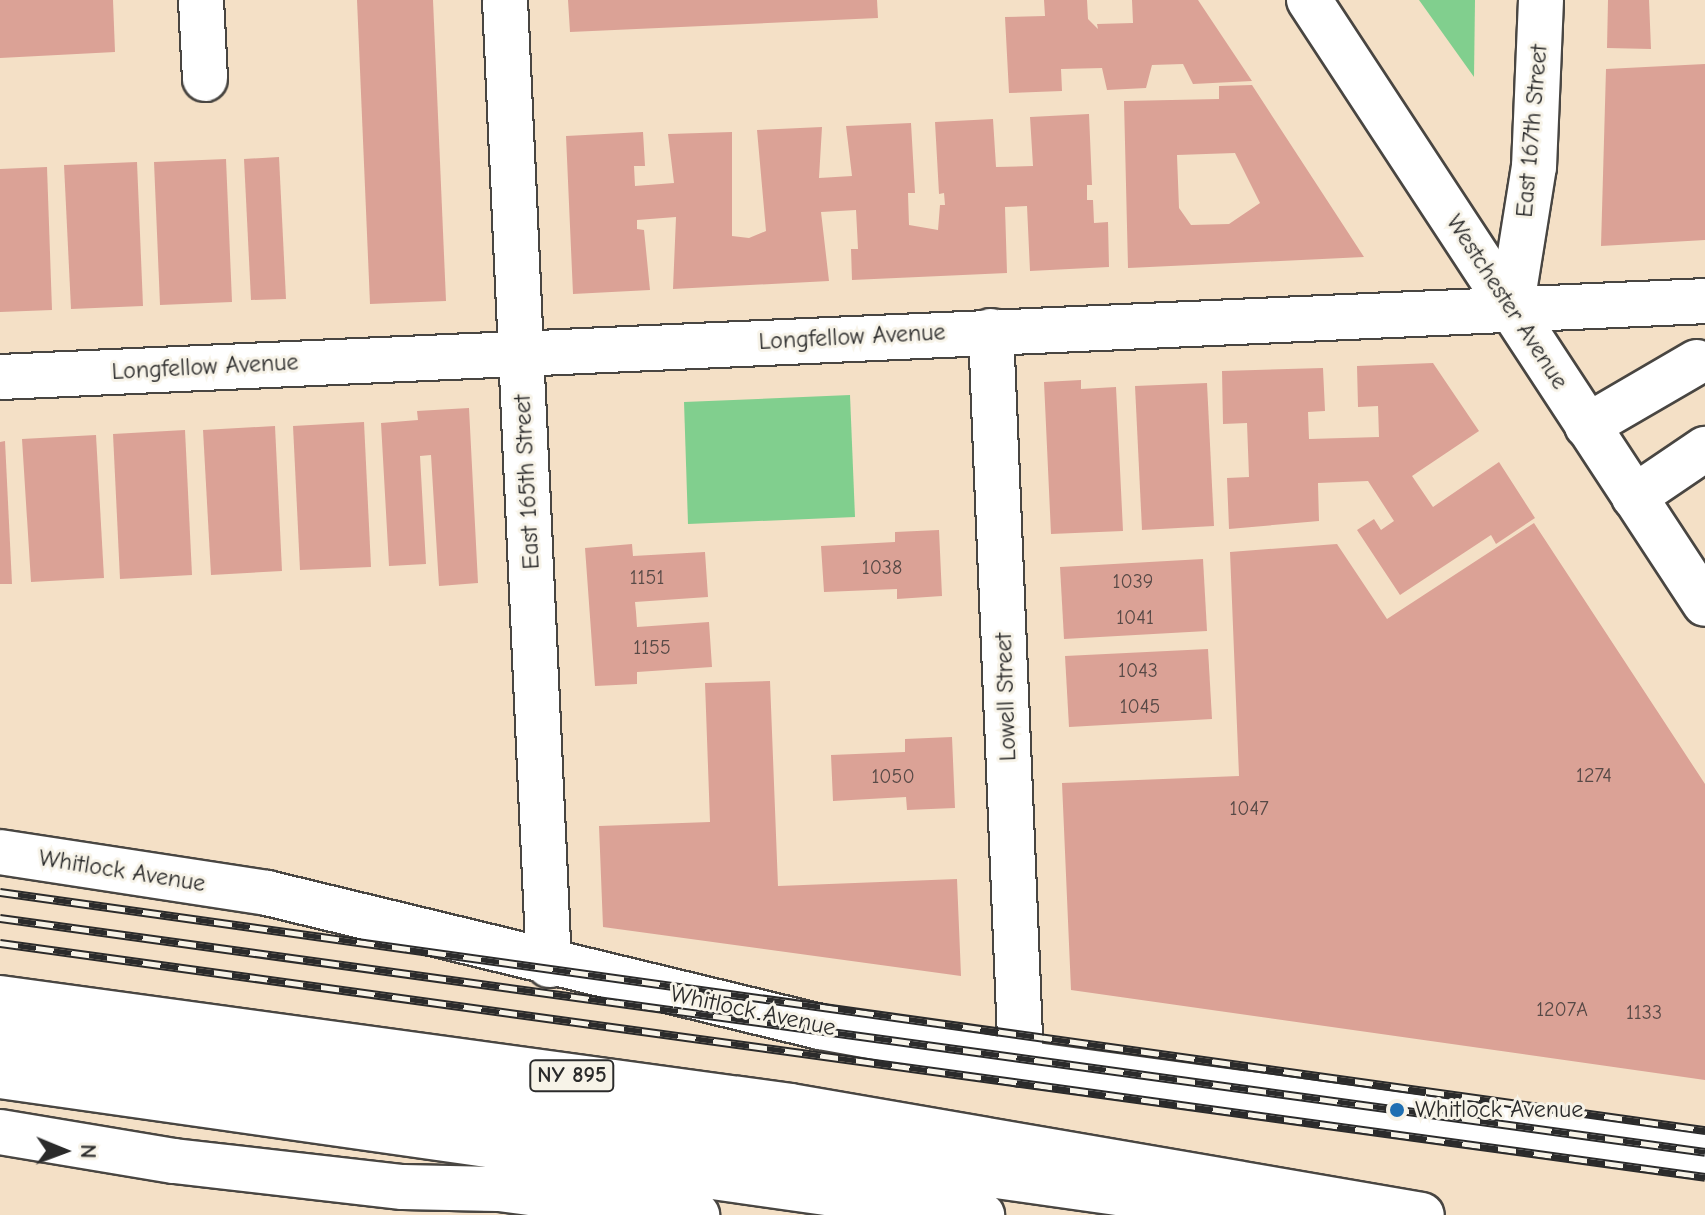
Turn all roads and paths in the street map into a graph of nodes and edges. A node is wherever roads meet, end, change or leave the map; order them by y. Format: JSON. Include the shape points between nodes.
{"nodes":[{"id":1,"x":201,"y":0,"type":"edge"},
{"id":2,"x":505,"y":0,"type":"edge"},
{"id":3,"x":1309,"y":0,"type":"edge"},
{"id":4,"x":1541,"y":0,"type":"edge"},
{"id":5,"x":205,"y":79,"type":"dead end"},
{"id":6,"x":1695,"y":301,"type":"edge"},
{"id":7,"x":1511,"y":310,"type":"junction"},
{"id":8,"x":991,"y":331,"type":"junction"},
{"id":9,"x":521,"y":352,"type":"junction"},
{"id":10,"x":1701,"y":369,"type":"edge"},
{"id":11,"x":0,"y":377,"type":"edge"},
{"id":12,"x":1587,"y":426,"type":"junction"},
{"id":13,"x":1705,"y":449,"type":"edge"},
{"id":14,"x":1634,"y":497,"type":"junction"},
{"id":15,"x":1700,"y":587,"type":"edge"},
{"id":16,"x":0,"y":852,"type":"edge"},
{"id":17,"x":549,"y":965,"type":"junction"},
{"id":18,"x":0,"y":998,"type":"edge"},
{"id":19,"x":11,"y":1057,"type":"edge"},
{"id":20,"x":1021,"y":1063,"type":"junction"},
{"id":21,"x":0,"y":1132,"type":"edge"},
{"id":22,"x":1705,"y":1156,"type":"edge"},
{"id":23,"x":403,"y":1187,"type":"junction"},
{"id":24,"x":528,"y":1215,"type":"edge"},
{"id":25,"x":697,"y":1215,"type":"edge"},
{"id":26,"x":982,"y":1215,"type":"edge"},
{"id":27,"x":1272,"y":1215,"type":"edge"},
{"id":28,"x":1422,"y":1215,"type":"edge"}],
"edges":[{"from":1,"to":5,"type":"main road"},
{"from":2,"to":9,"type":"main road","name":"East 165th Street"},
{"from":3,"to":7,"type":"main road","name":"Westchester Avenue"},
{"from":4,"to":7,"type":"main road","name":"East 167th Street","via":[[1534,167]]},
{"from":6,"to":7,"type":"main road","name":"Longfellow Avenue"},
{"from":6,"to":10,"type":"main road","via":[[1684,339]]},
{"from":7,"to":8,"type":"main road","name":"Longfellow Avenue"},
{"from":7,"to":12,"type":"main road","name":"Westchester Avenue"},
{"from":8,"to":9,"type":"main road","name":"Longfellow Avenue"},
{"from":8,"to":20,"type":"main road","name":"Lowell Street"},
{"from":9,"to":11,"type":"main road","name":"Longfellow Avenue"},
{"from":9,"to":17,"type":"main road","name":"East 165th Street"},
{"from":10,"to":12,"type":"main road"},
{"from":12,"to":14,"type":"main road","name":"Westchester Avenue"},
{"from":13,"to":14,"type":"main road"},
{"from":14,"to":15,"type":"main road","name":"Westchester Avenue"},
{"from":16,"to":17,"type":"main road","name":"Whitlock Avenue","via":[[267,893],[427,929]]},
{"from":17,"to":20,"type":"main road","name":"Whitlock Avenue","via":[[779,1019]]},
{"from":18,"to":28,"type":"main road","number":"NY 895","via":[[790,1106]]},
{"from":19,"to":26,"type":"main road"},
{"from":19,"to":27,"type":"main road"},
{"from":20,"to":22,"type":"main road","name":"Whitlock Avenue"},
{"from":21,"to":23,"type":"main road","via":[[174,1161]]},
{"from":23,"to":24,"type":"main road"},
{"from":23,"to":25,"type":"main road","via":[[499,1189]]}]}
